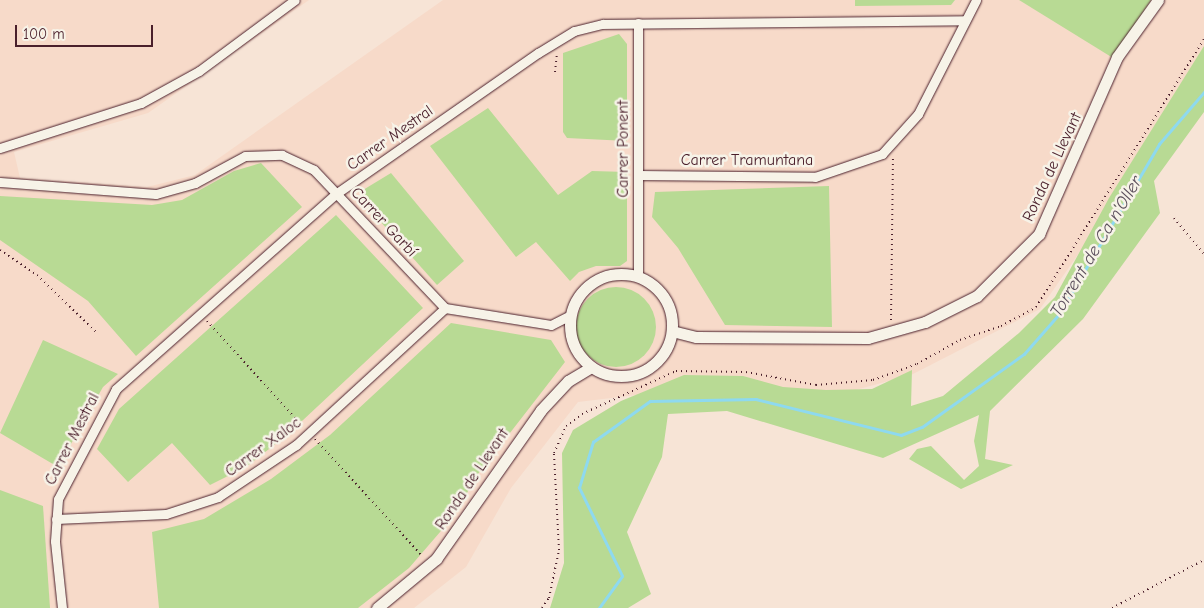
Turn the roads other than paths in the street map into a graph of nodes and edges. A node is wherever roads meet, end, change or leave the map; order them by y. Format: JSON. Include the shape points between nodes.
{"nodes":[{"id":1,"x":295,"y":0,"type":"edge"},
{"id":2,"x":976,"y":0,"type":"edge"},
{"id":3,"x":1158,"y":0,"type":"edge"},
{"id":4,"x":965,"y":20,"type":"junction"},
{"id":5,"x":638,"y":23,"type":"junction"},
{"id":6,"x":0,"y":148,"type":"edge"},
{"id":7,"x":638,"y":175,"type":"junction"},
{"id":8,"x":0,"y":182,"type":"edge"},
{"id":9,"x":337,"y":193,"type":"junction"},
{"id":10,"x":638,"y":276,"type":"junction"},
{"id":11,"x":445,"y":308,"type":"junction"},
{"id":12,"x":571,"y":315,"type":"junction"},
{"id":13,"x":672,"y":331,"type":"junction"},
{"id":14,"x":591,"y":366,"type":"junction"},
{"id":15,"x":56,"y":519,"type":"junction"},
{"id":16,"x":62,"y":608,"type":"edge"},
{"id":17,"x":377,"y":608,"type":"edge"}],
"edges":[{"from":1,"to":6,"type":"street","via":[[199,71],[141,103]]},
{"from":2,"to":4,"type":"street","name":"Carrer Tramuntana"},
{"from":3,"to":13,"type":"main road","name":"Ronda de Llevant","via":[[1117,57],[1039,234],[977,296],[925,322],[868,338],[696,337]]},
{"from":4,"to":5,"type":"street","name":"Carrer Mestral"},
{"from":4,"to":7,"type":"street","name":"Carrer Tramuntana","via":[[918,114],[882,154],[815,177]]},
{"from":5,"to":7,"type":"street","name":"Carrer Ponent"},
{"from":5,"to":9,"type":"street","name":"Carrer Mestral","via":[[603,24],[574,31]]},
{"from":7,"to":10,"type":"street","name":"Carrer Ponent"},
{"from":8,"to":9,"type":"street","name":"Carrer Garbí","via":[[156,194],[195,184],[236,159],[269,154],[304,163]]},
{"from":9,"to":11,"type":"street","name":"Carrer Garbí"},
{"from":9,"to":15,"type":"street","name":"Carrer Mestral","via":[[116,389],[58,499]]},
{"from":10,"to":12,"type":"main road","via":[[609,275],[593,282],[583,291]]},
{"from":10,"to":13,"type":"main road","via":[[665,298]]},
{"from":11,"to":12,"type":"street","via":[[551,325]]},
{"from":11,"to":15,"type":"street","name":"Carrer Xaloc","via":[[296,445],[218,497],[166,514]]},
{"from":12,"to":14,"type":"main road","via":[[570,333],[578,354]]},
{"from":13,"to":14,"type":"main road","via":[[662,357],[647,370],[630,376],[604,374]]},
{"from":14,"to":17,"type":"main road","name":"Ronda de Llevant","via":[[568,380],[541,410],[436,559]]},
{"from":15,"to":16,"type":"street","name":"Carrer Mestral"}]}
